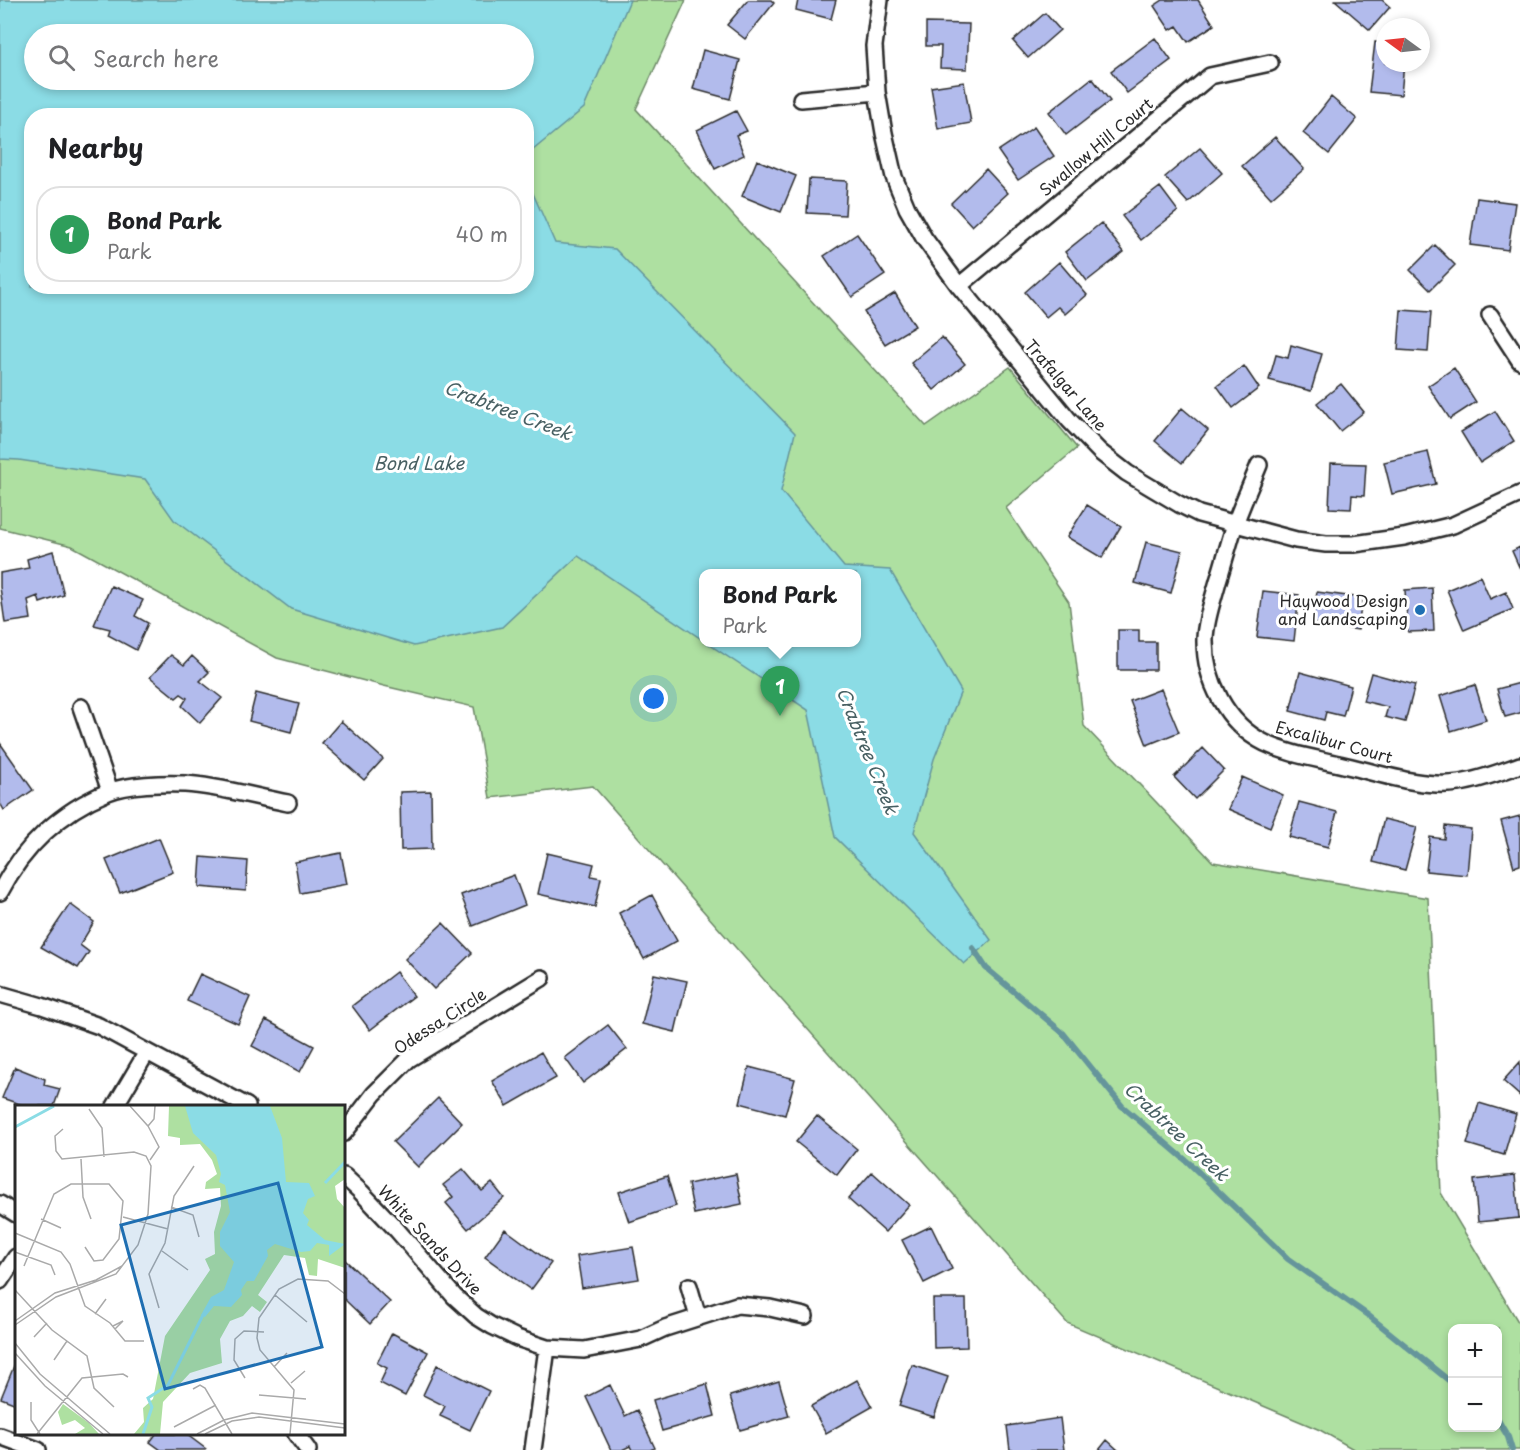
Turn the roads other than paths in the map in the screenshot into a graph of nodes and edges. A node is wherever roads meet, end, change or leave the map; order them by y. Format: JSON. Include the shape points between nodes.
{"nodes":[{"id":1,"x":880,"y":0,"type":"edge"},
{"id":2,"x":1270,"y":63,"type":"dead end"},
{"id":3,"x":877,"y":92,"type":"junction"},
{"id":4,"x":801,"y":99,"type":"dead end"},
{"id":5,"x":959,"y":286,"type":"junction"},
{"id":6,"x":1490,"y":315,"type":"dead end"},
{"id":7,"x":1520,"y":361,"type":"edge"},
{"id":8,"x":1259,"y":465,"type":"dead end"},
{"id":9,"x":1520,"y":494,"type":"edge"},
{"id":10,"x":1235,"y":525,"type":"junction"},
{"id":11,"x":81,"y":707,"type":"dead end"},
{"id":12,"x":1520,"y":765,"type":"edge"},
{"id":13,"x":110,"y":791,"type":"junction"},
{"id":14,"x":288,"y":803,"type":"dead end"},
{"id":15,"x":0,"y":892,"type":"edge"},
{"id":16,"x":542,"y":978,"type":"dead end"},
{"id":17,"x":0,"y":994,"type":"edge"},
{"id":18,"x":147,"y":1052,"type":"junction"},
{"id":19,"x":116,"y":1105,"type":"edge"},
{"id":20,"x":243,"y":1105,"type":"edge"},
{"id":21,"x":345,"y":1131,"type":"edge"},
{"id":22,"x":345,"y":1177,"type":"edge"},
{"id":23,"x":0,"y":1204,"type":"edge"},
{"id":24,"x":15,"y":1213,"type":"edge"},
{"id":25,"x":15,"y":1258,"type":"edge"},
{"id":26,"x":0,"y":1281,"type":"edge"},
{"id":27,"x":689,"y":1286,"type":"dead end"},
{"id":28,"x":806,"y":1316,"type":"dead end"},
{"id":29,"x":698,"y":1317,"type":"junction"},
{"id":30,"x":547,"y":1348,"type":"junction"},
{"id":31,"x":297,"y":1435,"type":"edge"},
{"id":32,"x":0,"y":1436,"type":"edge"},
{"id":33,"x":38,"y":1450,"type":"edge"},
{"id":34,"x":308,"y":1450,"type":"edge"},
{"id":35,"x":533,"y":1450,"type":"edge"}],
"edges":[{"from":1,"to":3,"type":"street","name":"Trafalgar Lane","via":[[874,46]]},
{"from":2,"to":5,"type":"street","name":"Swallow Hill Court","via":[[1210,76]]},
{"from":3,"to":4,"type":"street"},
{"from":3,"to":5,"type":"street","name":"Trafalgar Lane","via":[[894,177],[907,208]]},
{"from":5,"to":10,"type":"street","name":"Trafalgar Lane","via":[[1100,452],[1179,504]]},
{"from":6,"to":7,"type":"street"},
{"from":8,"to":10,"type":"street","name":"Excalibur Court"},
{"from":9,"to":10,"type":"street","name":"Trafalgar Lane","via":[[1453,525],[1354,544],[1296,540]]},
{"from":10,"to":12,"type":"street","name":"Excalibur Court","via":[[1208,616],[1205,657],[1218,696],[1246,730],[1286,751],[1435,784],[1480,779]]},
{"from":11,"to":13,"type":"street"},
{"from":13,"to":14,"type":"street","via":[[184,784]]},
{"from":13,"to":15,"type":"street","via":[[60,819],[41,836],[21,858]]},
{"from":16,"to":21,"type":"street","name":"Odessa Circle","via":[[409,1059]]},
{"from":17,"to":18,"type":"street","via":[[99,1026]]},
{"from":18,"to":19,"type":"street"},
{"from":18,"to":20,"type":"street"},
{"from":22,"to":30,"type":"street","name":"White Sands Drive","via":[[476,1316],[517,1338]]},
{"from":23,"to":24,"type":"street"},
{"from":25,"to":26,"type":"street"},
{"from":27,"to":29,"type":"street"},
{"from":28,"to":29,"type":"street","name":"White Sands Drive","via":[[737,1305]]},
{"from":29,"to":30,"type":"street","name":"White Sands Drive","via":[[618,1344],[584,1350]]},
{"from":30,"to":35,"type":"street"},
{"from":31,"to":34,"type":"street"},
{"from":32,"to":33,"type":"street"}]}
